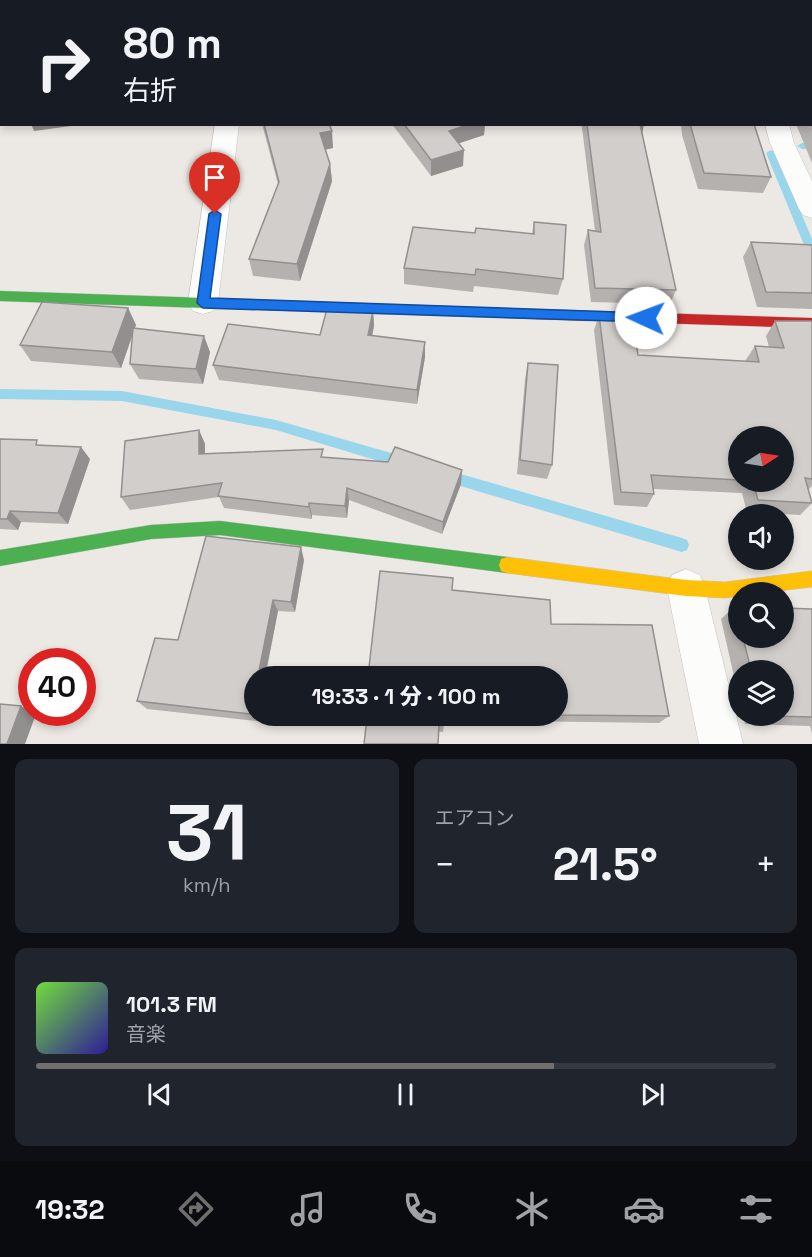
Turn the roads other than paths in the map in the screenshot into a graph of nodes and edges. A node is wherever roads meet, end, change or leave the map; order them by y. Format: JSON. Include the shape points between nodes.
{"nodes":[{"id":1,"x":227,"y":126,"type":"edge"},
{"id":2,"x":778,"y":126,"type":"edge"},
{"id":3,"x":812,"y":209,"type":"edge"},
{"id":4,"x":0,"y":296,"type":"edge"},
{"id":5,"x":203,"y":303,"type":"junction"},
{"id":6,"x":812,"y":323,"type":"edge"},
{"id":7,"x":0,"y":558,"type":"edge"},
{"id":8,"x":812,"y":579,"type":"edge"},
{"id":9,"x":686,"y":588,"type":"junction"},
{"id":10,"x":721,"y":744,"type":"edge"}],
"edges":[{"from":1,"to":5,"type":"street"},
{"from":2,"to":3,"type":"street"},
{"from":4,"to":5,"type":"street"},
{"from":5,"to":6,"type":"street"},
{"from":7,"to":9,"type":"street","via":[[151,532],[220,528]]},
{"from":8,"to":9,"type":"street","via":[[725,590]]},
{"from":9,"to":10,"type":"street"}]}
